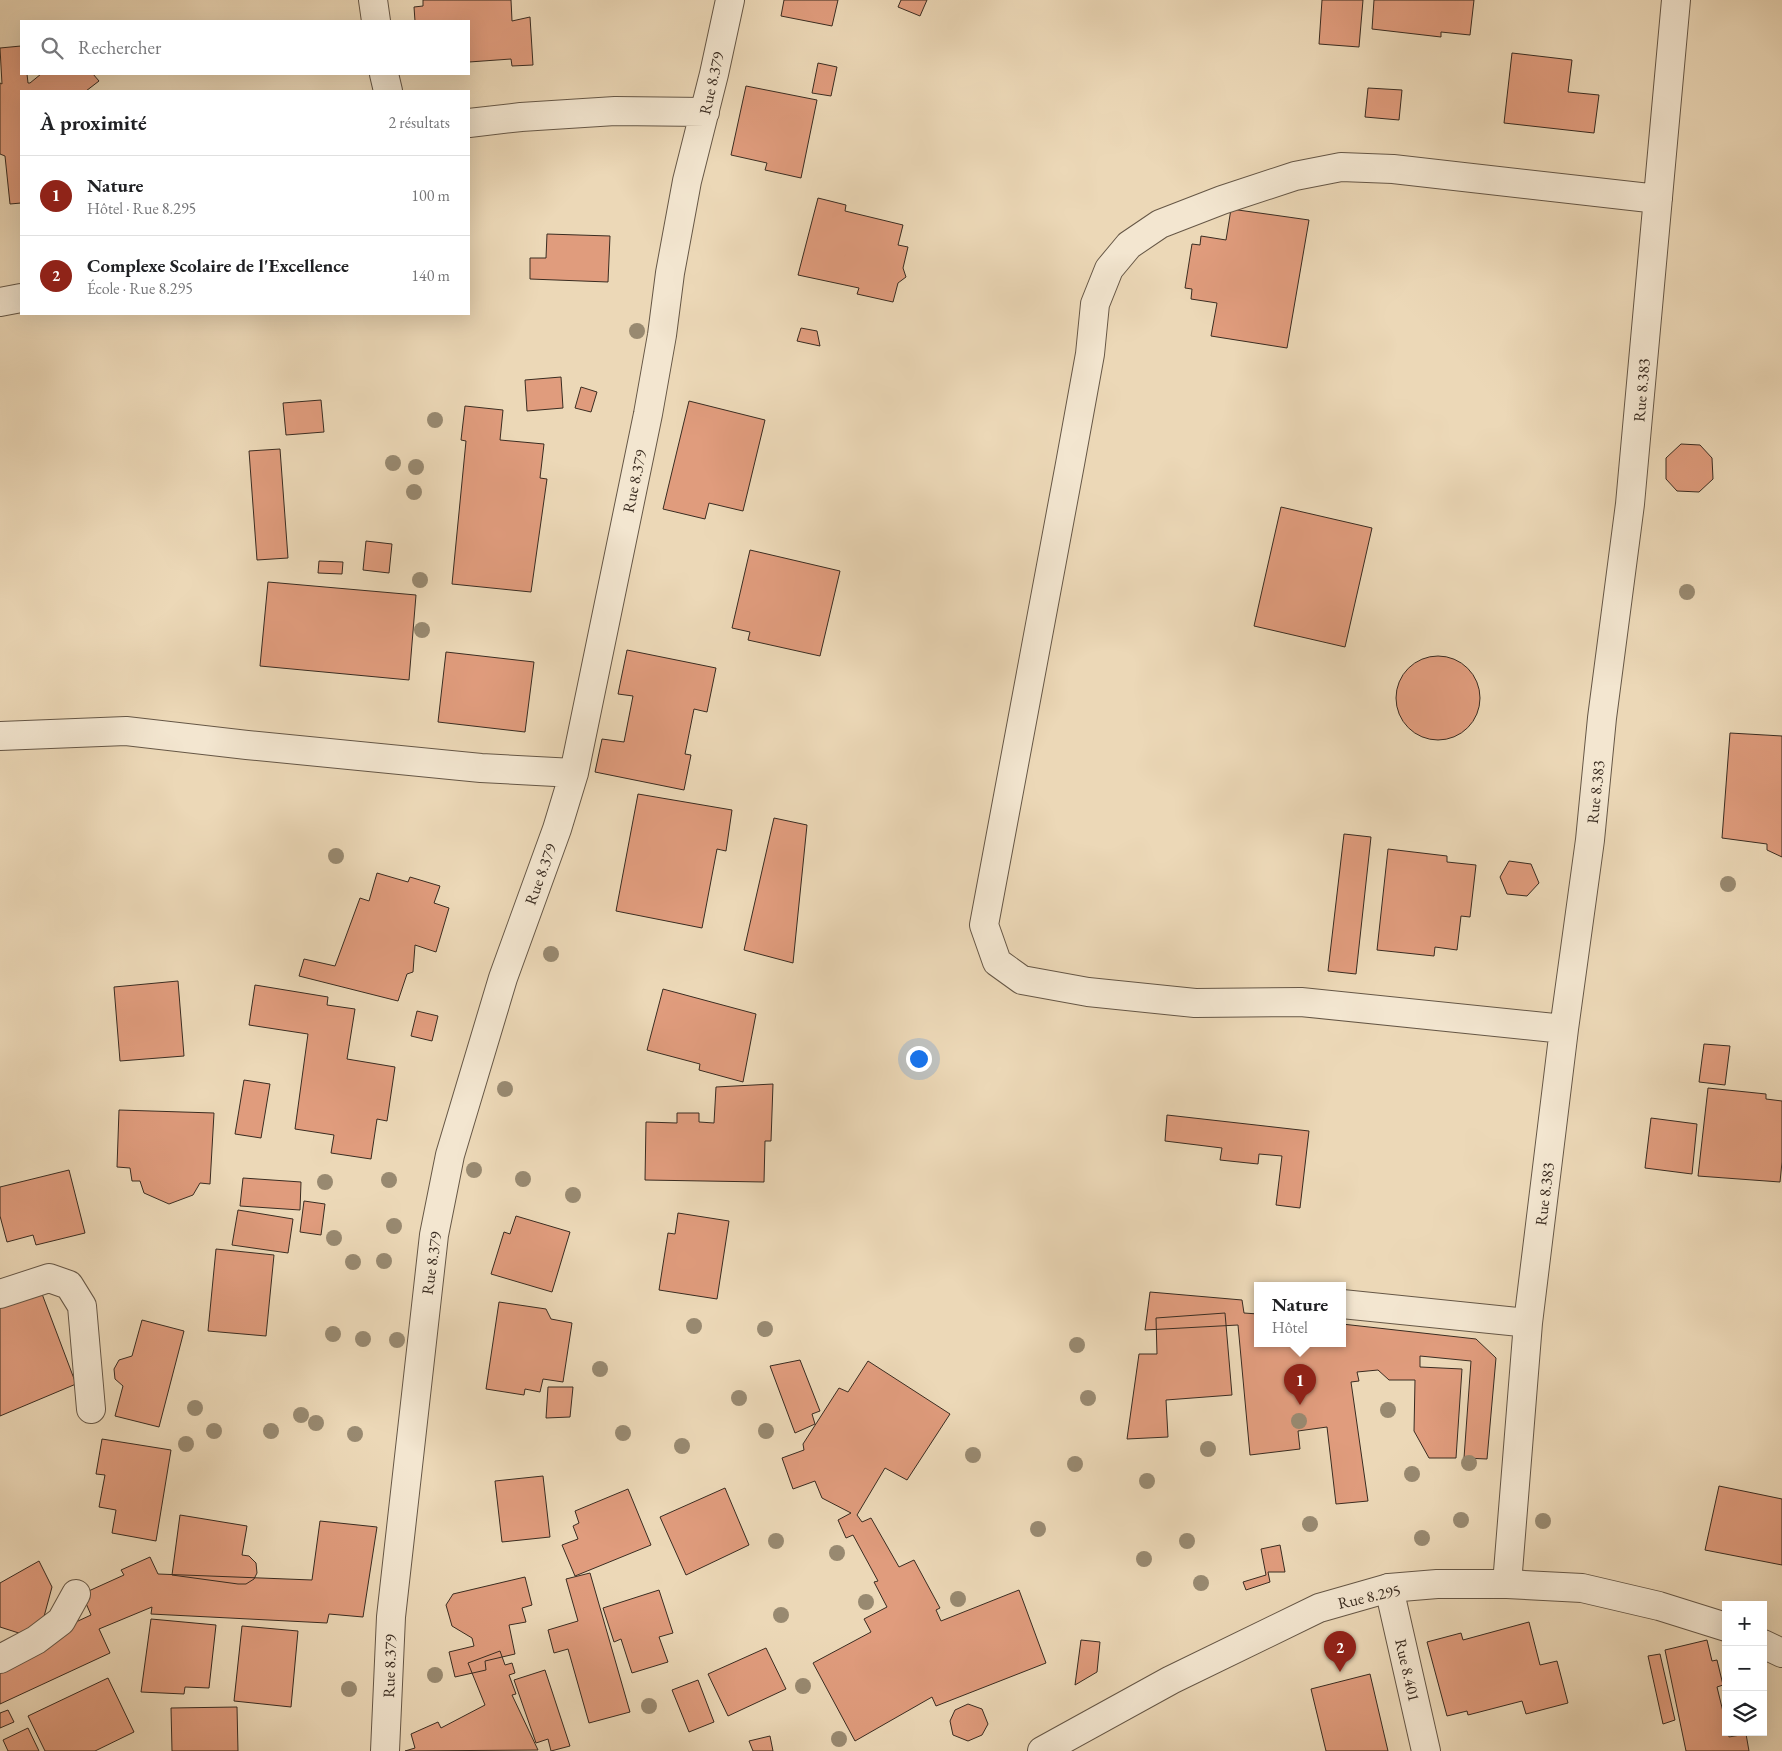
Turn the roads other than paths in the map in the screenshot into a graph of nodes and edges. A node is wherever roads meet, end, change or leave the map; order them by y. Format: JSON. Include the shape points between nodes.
{"nodes":[{"id":1,"x":373,"y":0,"type":"edge"},
{"id":2,"x":730,"y":0,"type":"edge"},
{"id":3,"x":1676,"y":0,"type":"edge"},
{"id":4,"x":376,"y":20,"type":"edge"},
{"id":5,"x":384,"y":75,"type":"edge"},
{"id":6,"x":388,"y":90,"type":"edge"},
{"id":7,"x":705,"y":112,"type":"junction"},
{"id":8,"x":470,"y":123,"type":"edge"},
{"id":9,"x":1658,"y":199,"type":"junction"},
{"id":10,"x":20,"y":298,"type":"edge"},
{"id":11,"x":0,"y":302,"type":"edge"},
{"id":12,"x":0,"y":736,"type":"edge"},
{"id":13,"x":574,"y":773,"type":"junction"},
{"id":14,"x":1564,"y":1028,"type":"junction"},
{"id":15,"x":0,"y":1294,"type":"edge"},
{"id":16,"x":1346,"y":1304,"type":"edge"},
{"id":17,"x":1528,"y":1323,"type":"junction"},
{"id":18,"x":91,"y":1408,"type":"dead end"},
{"id":19,"x":1507,"y":1584,"type":"junction"},
{"id":20,"x":1388,"y":1588,"type":"junction"},
{"id":21,"x":76,"y":1594,"type":"dead end"},
{"id":22,"x":1722,"y":1626,"type":"edge"},
{"id":23,"x":1767,"y":1646,"type":"edge"},
{"id":24,"x":1782,"y":1653,"type":"edge"},
{"id":25,"x":0,"y":1659,"type":"edge"},
{"id":26,"x":385,"y":1751,"type":"edge"},
{"id":27,"x":1042,"y":1751,"type":"edge"},
{"id":28,"x":1426,"y":1751,"type":"edge"}],
"edges":[{"from":1,"to":4,"type":"street"},
{"from":2,"to":7,"type":"street","name":"Rue 8.379"},
{"from":3,"to":9,"type":"street","name":"Rue 8.383"},
{"from":5,"to":6,"type":"street"},
{"from":7,"to":8,"type":"street","via":[[615,111]]},
{"from":7,"to":13,"type":"street","name":"Rue 8.379","via":[[687,181],[648,414]]},
{"from":9,"to":14,"type":"street","name":"Rue 8.383","via":[[1630,504]]},
{"from":9,"to":14,"type":"street","via":[[1393,169],[1341,167],[1295,176],[1222,200],[1160,224],[1129,245],[1109,269],[1095,304],[1090,354],[984,925],[996,962],[1022,980],[1088,992],[1195,1003],[1301,1002]]},
{"from":10,"to":11,"type":"street"},
{"from":12,"to":13,"type":"street","via":[[126,731],[481,768]]},
{"from":13,"to":26,"type":"street","name":"Rue 8.379","via":[[503,978],[450,1155],[434,1235],[391,1617]]},
{"from":14,"to":17,"type":"street","name":"Rue 8.383"},
{"from":15,"to":18,"type":"street","via":[[49,1278],[69,1285],[82,1306]]},
{"from":16,"to":17,"type":"street"},
{"from":17,"to":19,"type":"street","name":"Rue 8.383"},
{"from":19,"to":20,"type":"street","name":"Rue 8.295"},
{"from":19,"to":22,"type":"street","name":"Rue 8.295","via":[[1582,1588],[1659,1606]]},
{"from":20,"to":27,"type":"street","name":"Rue 8.295","via":[[1320,1608],[1171,1680]]},
{"from":20,"to":28,"type":"street","name":"Rue 8.401"},
{"from":21,"to":25,"type":"street","via":[[61,1621],[36,1640]]},
{"from":23,"to":24,"type":"street"}]}
